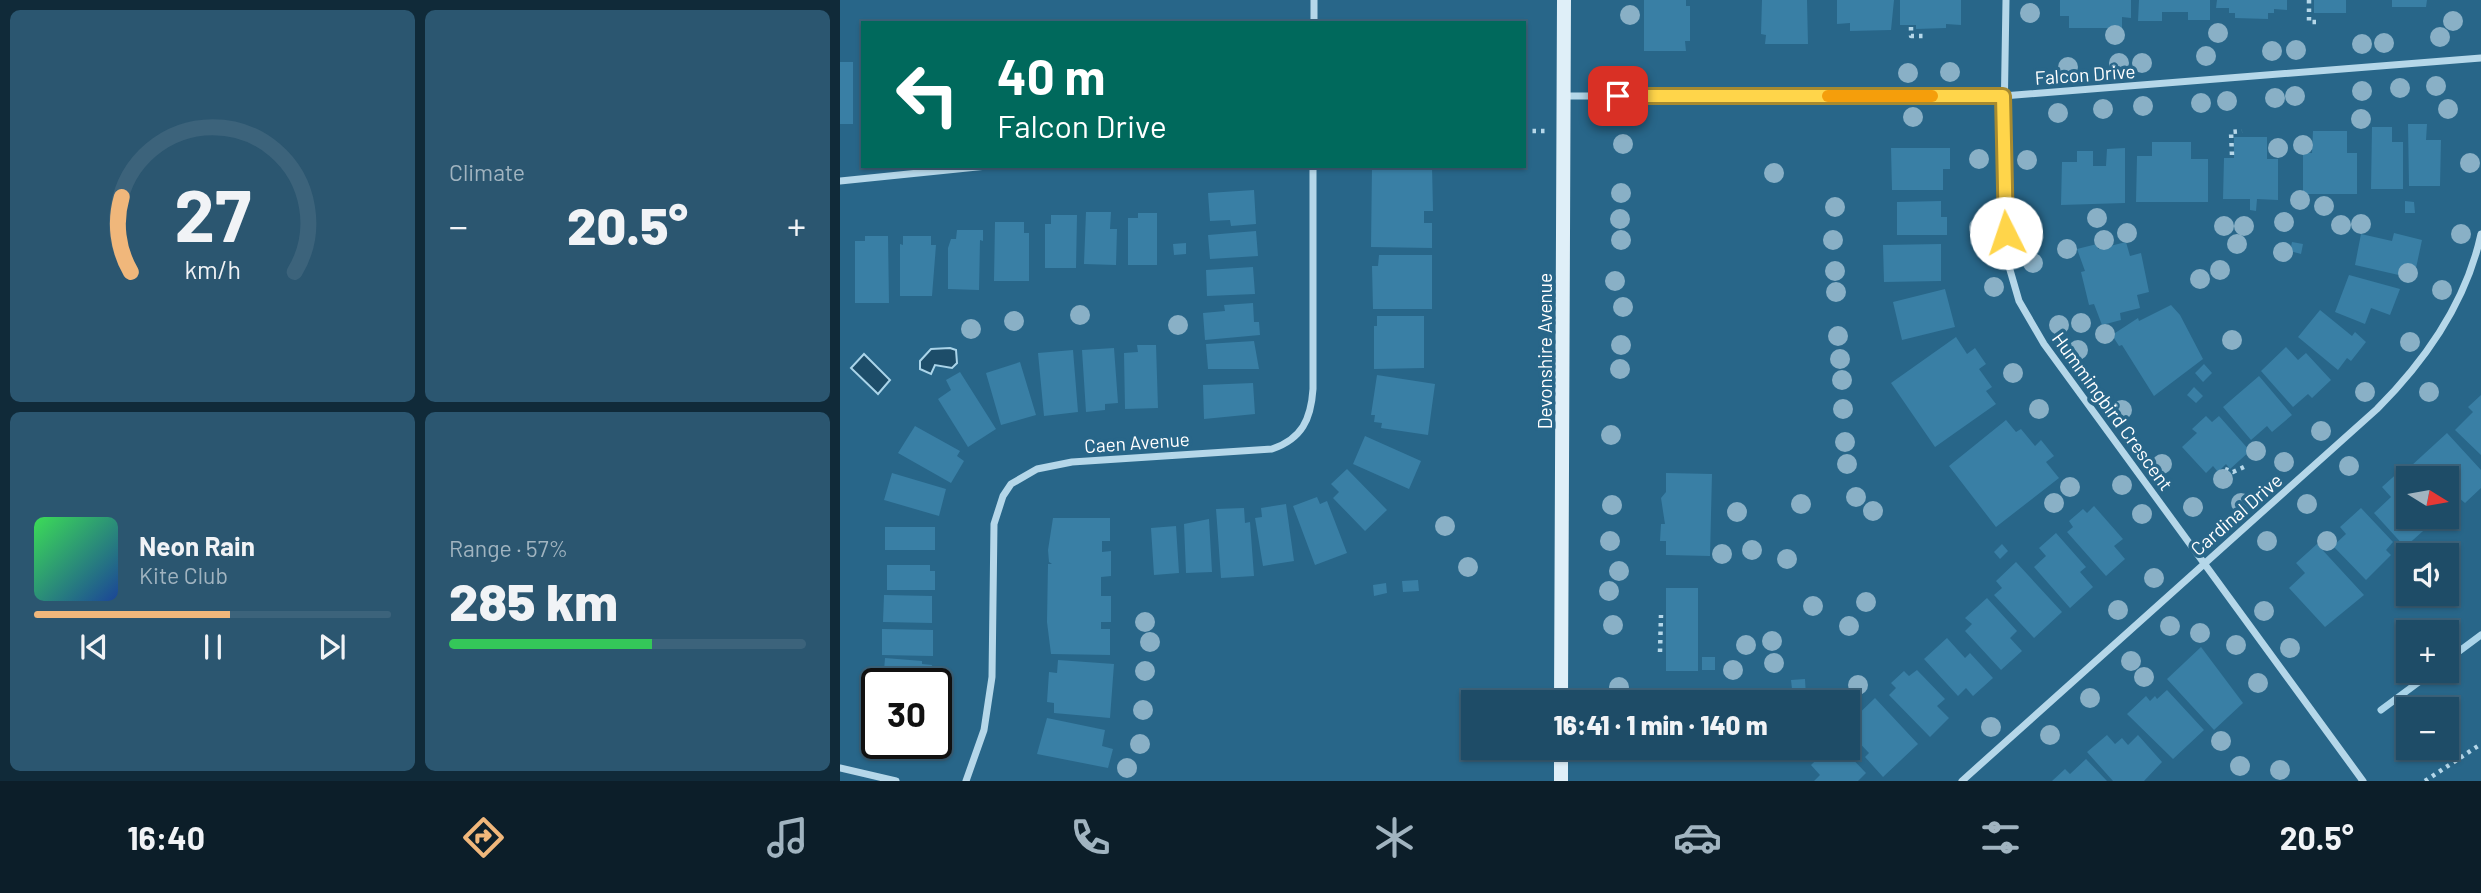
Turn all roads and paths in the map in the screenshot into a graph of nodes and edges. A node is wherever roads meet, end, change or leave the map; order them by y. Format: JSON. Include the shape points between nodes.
{"nodes":[{"id":1,"x":1314,"y":0,"type":"edge"},
{"id":2,"x":1564,"y":0,"type":"edge"},
{"id":3,"x":2006,"y":0,"type":"edge"},
{"id":4,"x":2309,"y":0,"type":"edge"},
{"id":5,"x":1314,"y":21,"type":"edge"},
{"id":6,"x":2316,"y":22,"type":"dead end"},
{"id":7,"x":1911,"y":27,"type":"dead end"},
{"id":8,"x":1925,"y":36,"type":"dead end"},
{"id":9,"x":2481,"y":58,"type":"edge"},
{"id":10,"x":1565,"y":96,"type":"junction"},
{"id":11,"x":2003,"y":96,"type":"junction"},
{"id":12,"x":2242,"y":131,"type":"dead end"},
{"id":13,"x":2232,"y":155,"type":"dead end"},
{"id":14,"x":967,"y":168,"type":"edge"},
{"id":15,"x":1313,"y":168,"type":"edge"},
{"id":16,"x":840,"y":181,"type":"edge"},
{"id":17,"x":2481,"y":234,"type":"edge"},
{"id":18,"x":2245,"y":467,"type":"dead end"},
{"id":19,"x":2225,"y":469,"type":"dead end"},
{"id":20,"x":2204,"y":563,"type":"junction"},
{"id":21,"x":1661,"y":615,"type":"dead end"},
{"id":22,"x":1660,"y":652,"type":"dead end"},
{"id":23,"x":1561,"y":690,"type":"edge"},
{"id":24,"x":2481,"y":744,"type":"edge"},
{"id":25,"x":1561,"y":760,"type":"edge"},
{"id":26,"x":840,"y":768,"type":"edge"},
{"id":27,"x":895,"y":781,"type":"edge"},
{"id":28,"x":966,"y":781,"type":"edge"},
{"id":29,"x":1561,"y":781,"type":"edge"},
{"id":30,"x":1962,"y":781,"type":"edge"},
{"id":31,"x":2363,"y":781,"type":"edge"},
{"id":32,"x":2425,"y":781,"type":"edge"}],
"edges":[{"from":1,"to":5,"type":"street"},
{"from":2,"to":10,"type":"main road","name":"Devonshire Avenue"},
{"from":3,"to":11,"type":"street","name":"Hummingbird Crescent"},
{"from":4,"to":6,"type":"path","via":[[2309,22]]},
{"from":7,"to":8,"type":"path","via":[[1911,36]]},
{"from":9,"to":11,"type":"street","name":"Falcon Drive"},
{"from":10,"to":11,"type":"street","name":"Falcon Drive"},
{"from":10,"to":23,"type":"main road","name":"Devonshire Avenue"},
{"from":11,"to":20,"type":"street","name":"Hummingbird Crescent","via":[[2008,263],[2019,301],[2044,344]]},
{"from":12,"to":13,"type":"path","via":[[2231,132]]},
{"from":14,"to":16,"type":"street"},
{"from":15,"to":28,"type":"street","name":"Caen Avenue","via":[[1313,389],[1303,429],[1272,449],[1072,461],[1037,469],[1011,484],[994,524],[992,677],[984,730]]},
{"from":17,"to":20,"type":"street","name":"Cardinal Drive","via":[[2457,305],[2418,367],[2377,410]]},
{"from":18,"to":19,"type":"path","via":[[2233,472]]},
{"from":20,"to":30,"type":"street","name":"Cardinal Drive"},
{"from":20,"to":31,"type":"street","name":"Hummingbird Crescent"},
{"from":21,"to":22,"type":"path"},
{"from":24,"to":32,"type":"path"},
{"from":25,"to":29,"type":"main road"},
{"from":26,"to":27,"type":"street"}]}
